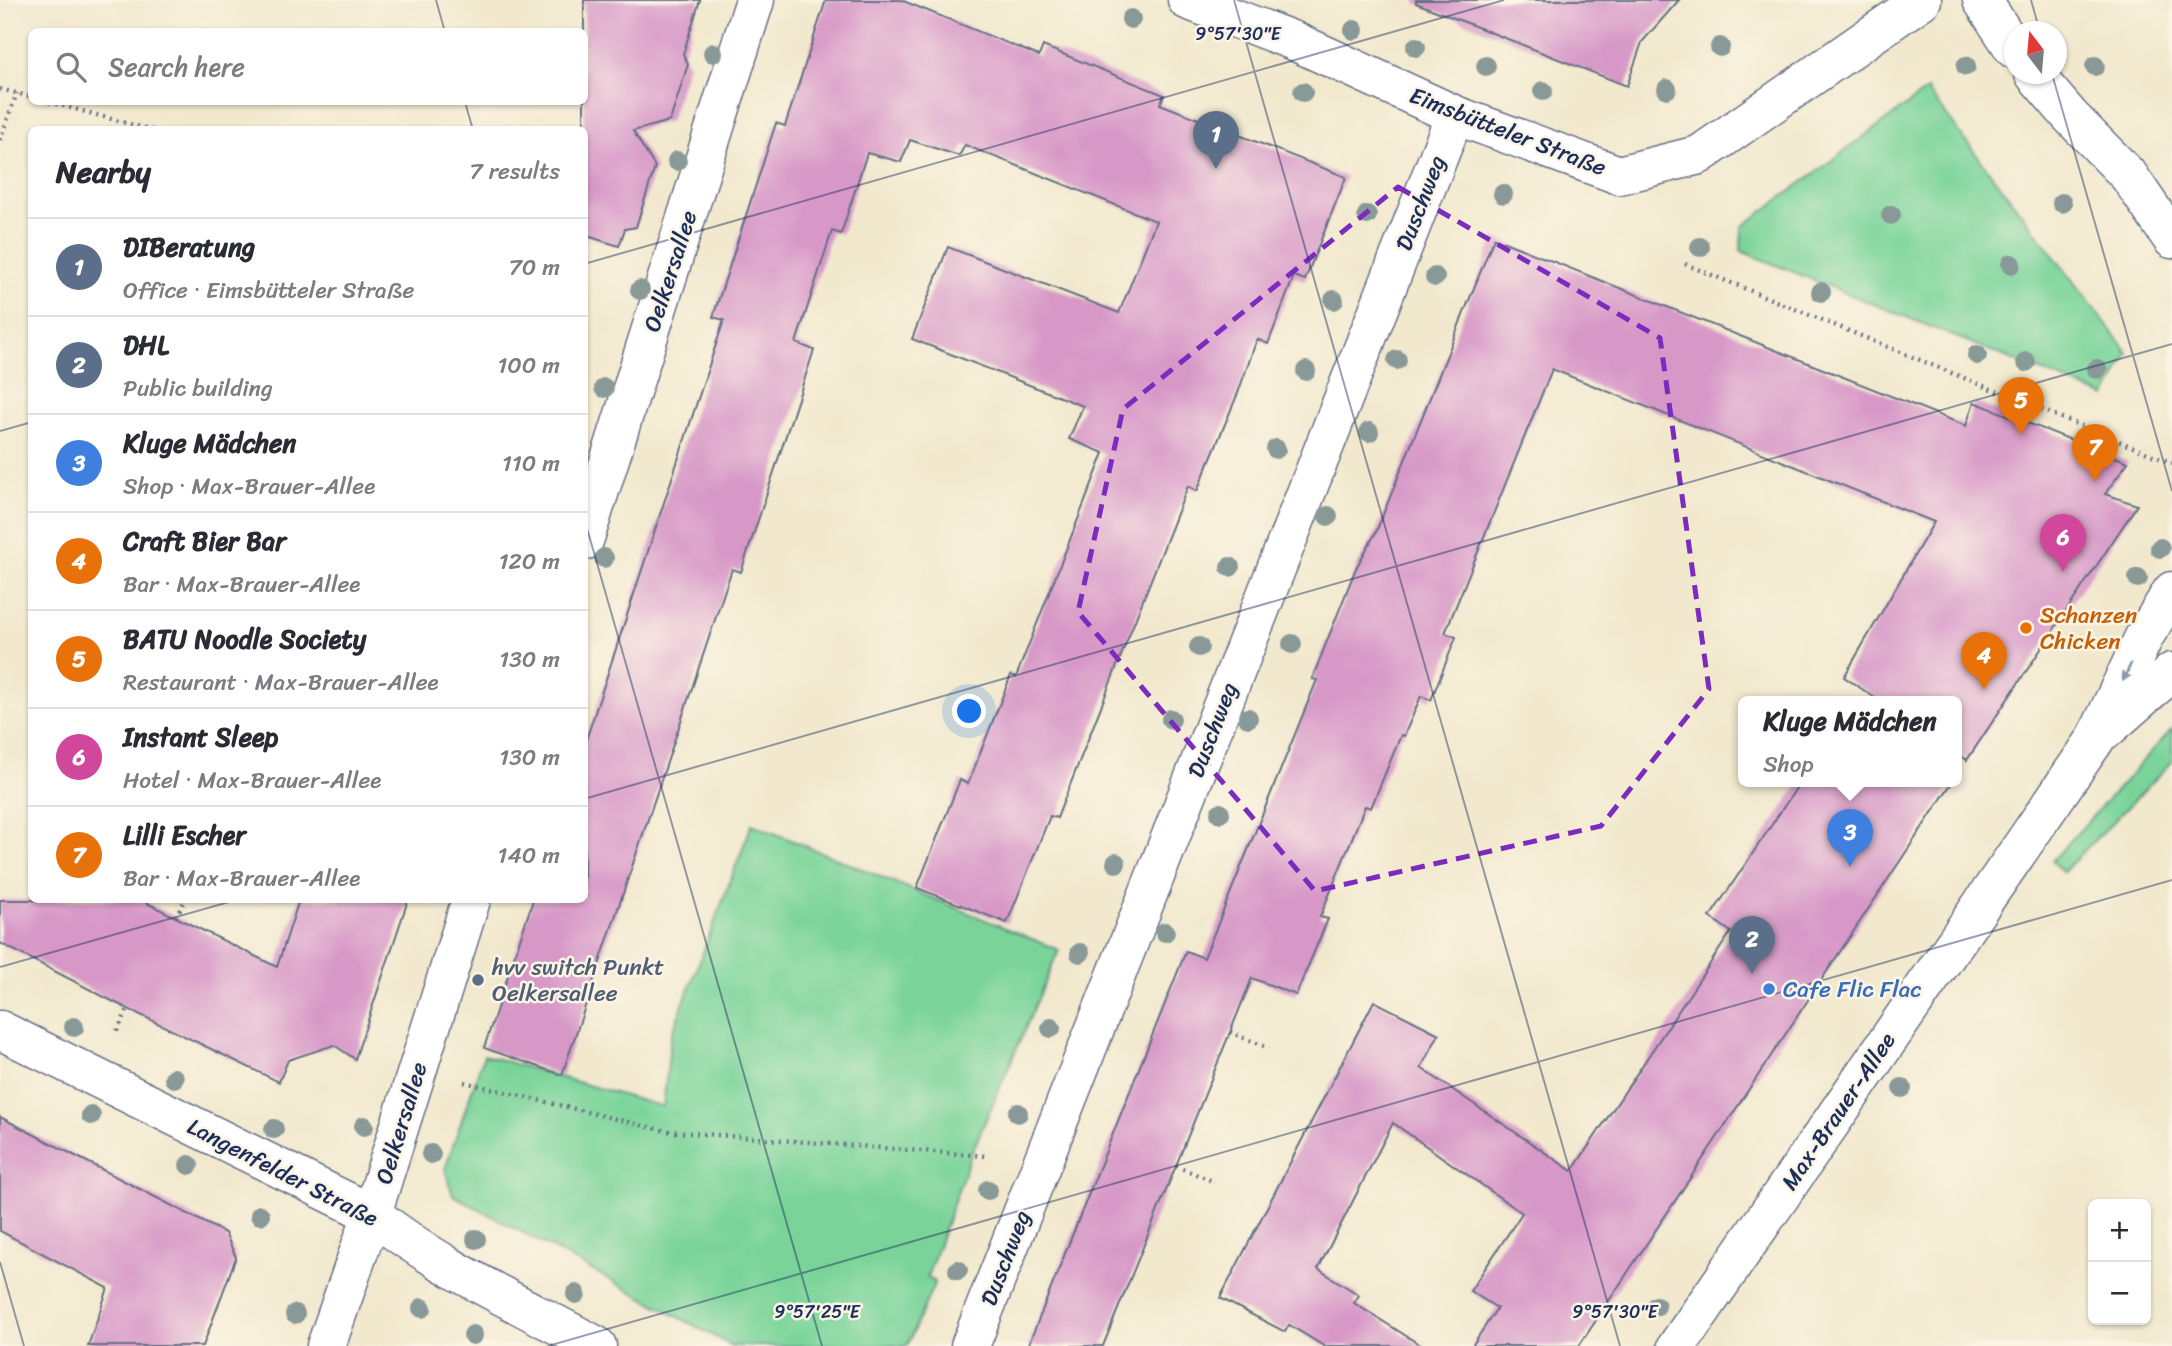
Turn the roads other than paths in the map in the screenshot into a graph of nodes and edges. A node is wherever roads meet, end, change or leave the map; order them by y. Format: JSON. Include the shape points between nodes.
{"nodes":[{"id":1,"x":755,"y":0,"type":"edge"},
{"id":2,"x":1186,"y":0,"type":"edge"},
{"id":3,"x":1922,"y":0,"type":"edge"},
{"id":4,"x":1982,"y":0,"type":"edge"},
{"id":5,"x":2004,"y":34,"type":"edge"},
{"id":6,"x":2043,"y":84,"type":"edge"},
{"id":7,"x":1455,"y":115,"type":"junction"},
{"id":8,"x":2129,"y":176,"type":"junction"},
{"id":9,"x":2172,"y":203,"type":"edge"},
{"id":10,"x":2172,"y":239,"type":"edge"},
{"id":11,"x":588,"y":528,"type":"edge"},
{"id":12,"x":2172,"y":592,"type":"edge"},
{"id":13,"x":2172,"y":672,"type":"edge"},
{"id":14,"x":2095,"y":740,"type":"junction"},
{"id":15,"x":470,"y":903,"type":"edge"},
{"id":16,"x":0,"y":1030,"type":"edge"},
{"id":17,"x":372,"y":1214,"type":"junction"},
{"id":18,"x":326,"y":1346,"type":"edge"},
{"id":19,"x":597,"y":1346,"type":"edge"},
{"id":20,"x":970,"y":1346,"type":"edge"},
{"id":21,"x":1678,"y":1346,"type":"edge"}],
"edges":[{"from":1,"to":11,"type":"street","name":"Oelkersallee"},
{"from":2,"to":7,"type":"street","name":"Eimsbütteler Straße","via":[[1294,41]]},
{"from":3,"to":7,"type":"street","name":"Eimsbütteler Straße","via":[[1699,155],[1619,175]]},
{"from":4,"to":5,"type":"street"},
{"from":6,"to":8,"type":"street"},
{"from":7,"to":20,"type":"street","name":"Duschweg"},
{"from":8,"to":9,"type":"street"},
{"from":8,"to":10,"type":"street"},
{"from":12,"to":14,"type":"street","name":"Max-Brauer-Allee","one_way":true,"via":[[2144,637]]},
{"from":13,"to":14,"type":"street","name":"Max-Brauer-Allee"},
{"from":14,"to":21,"type":"street","name":"Max-Brauer-Allee"},
{"from":15,"to":17,"type":"street","name":"Oelkersallee"},
{"from":16,"to":17,"type":"street","name":"Langenfelder Straße"},
{"from":17,"to":18,"type":"street","name":"Oelkersallee"},
{"from":17,"to":19,"type":"street","name":"Langenfelder Straße","via":[[432,1257]]}]}
